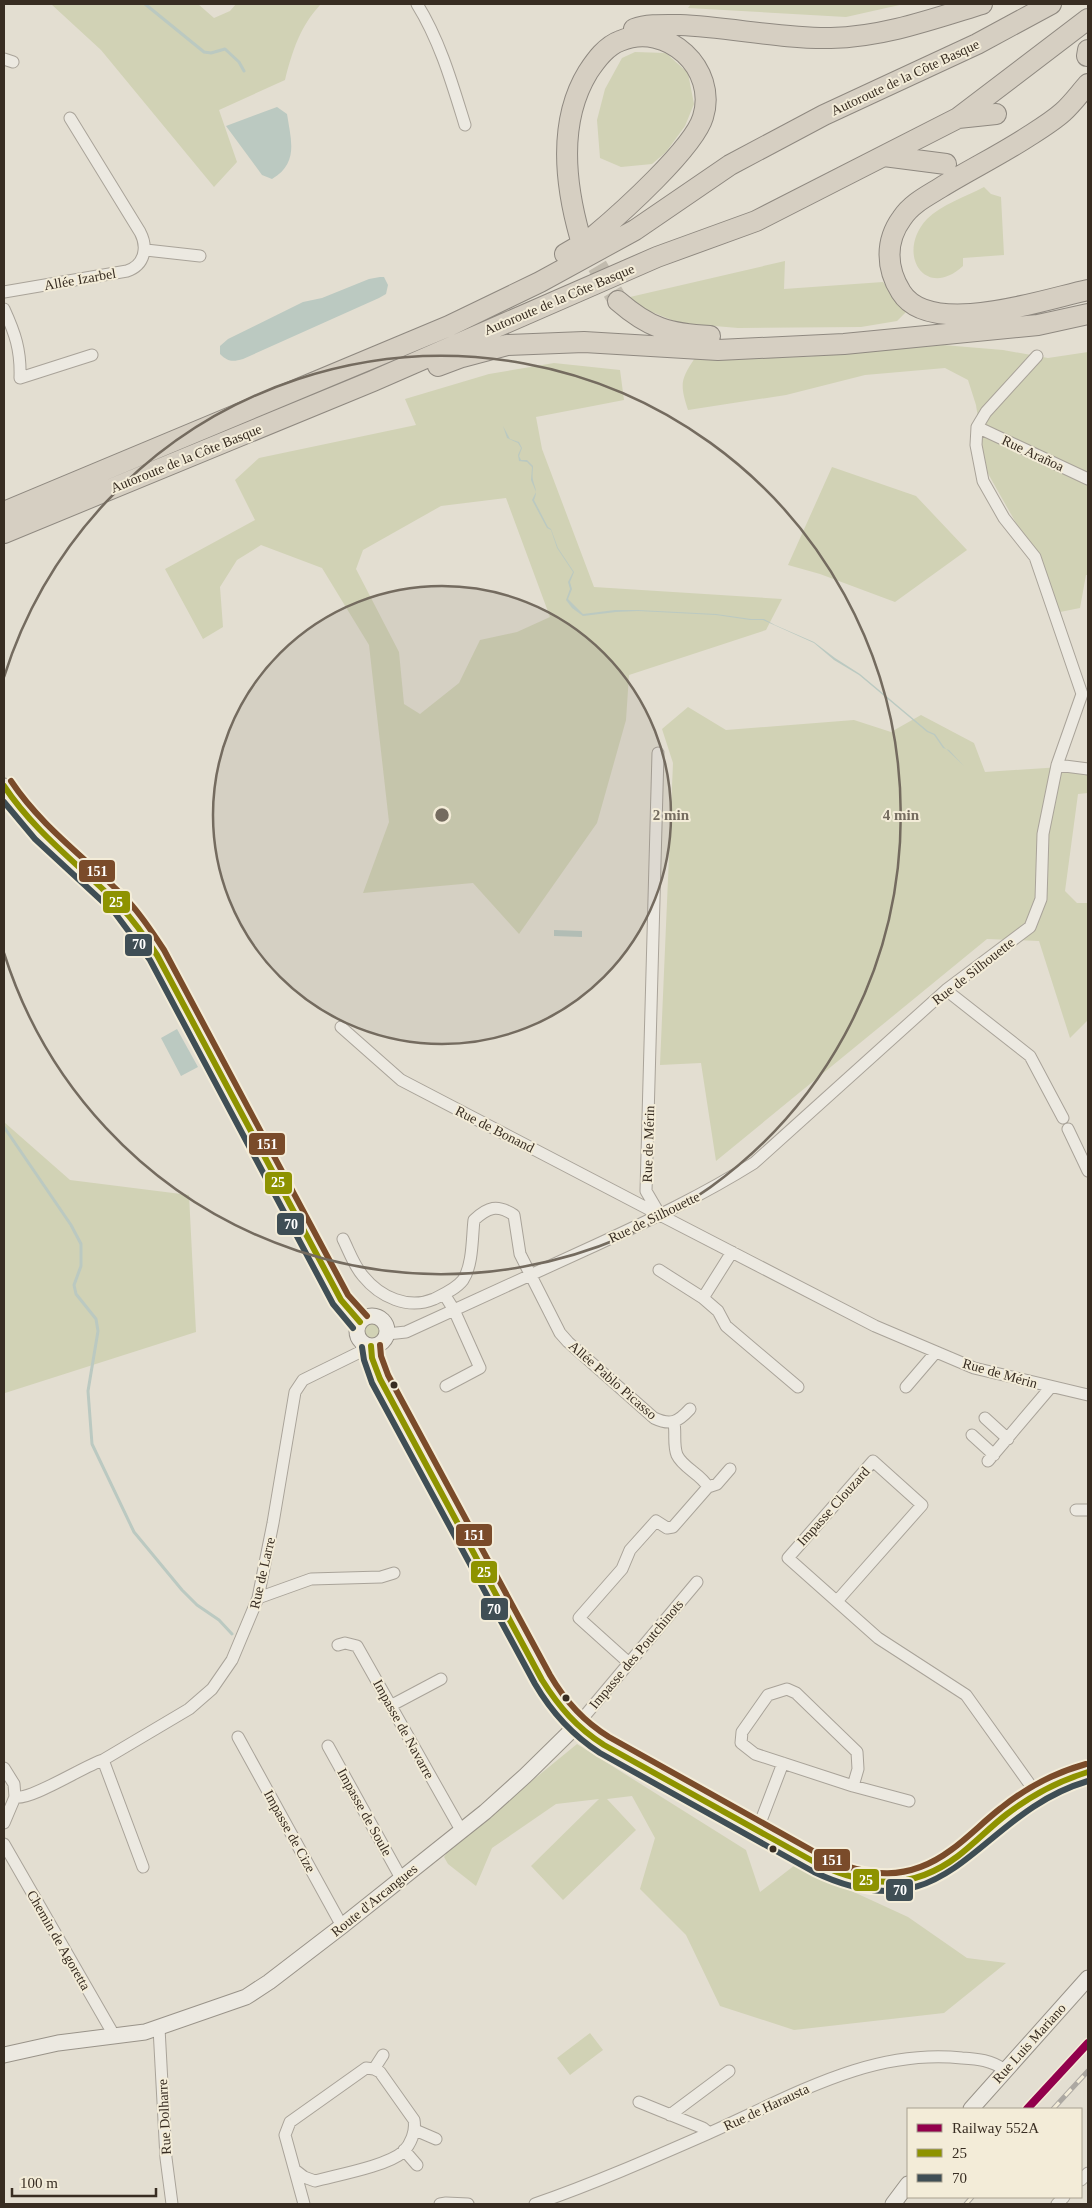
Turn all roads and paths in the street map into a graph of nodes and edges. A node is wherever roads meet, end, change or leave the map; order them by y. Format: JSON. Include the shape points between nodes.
{"nodes":[{"id":1,"x":417,"y":4,"type":"edge"},
{"id":2,"x":982,"y":4,"type":"edge"},
{"id":3,"x":1051,"y":4,"type":"edge"},
{"id":4,"x":1088,"y":19,"type":"edge"},
{"id":5,"x":1088,"y":84,"type":"edge"},
{"id":6,"x":996,"y":114,"type":"dead end"},
{"id":7,"x":70,"y":118,"type":"dead end"},
{"id":8,"x":958,"y":118,"type":"junction"},
{"id":9,"x":465,"y":125,"type":"dead end"},
{"id":10,"x":884,"y":156,"type":"junction"},
{"id":11,"x":946,"y":164,"type":"dead end"},
{"id":12,"x":146,"y":250,"type":"junction"},
{"id":13,"x":200,"y":256,"type":"dead end"},
{"id":14,"x":1088,"y":290,"type":"edge"},
{"id":15,"x":4,"y":292,"type":"edge"},
{"id":16,"x":4,"y":309,"type":"edge"},
{"id":17,"x":995,"y":312,"type":"junction"},
{"id":18,"x":1088,"y":314,"type":"edge"},
{"id":19,"x":449,"y":326,"type":"junction"},
{"id":20,"x":743,"y":348,"type":"junction"},
{"id":21,"x":92,"y":355,"type":"dead end"},
{"id":22,"x":1038,"y":356,"type":"dead end"},
{"id":23,"x":374,"y":381,"type":"junction"},
{"id":24,"x":977,"y":427,"type":"junction"},
{"id":25,"x":1088,"y":479,"type":"edge"},
{"id":26,"x":4,"y":512,"type":"edge"},
{"id":27,"x":4,"y":533,"type":"edge"},
{"id":28,"x":658,"y":753,"type":"dead end"},
{"id":29,"x":1057,"y":765,"type":"junction"},
{"id":30,"x":1088,"y":769,"type":"edge"},
{"id":31,"x":4,"y":786,"type":"edge"},
{"id":32,"x":946,"y":990,"type":"junction"},
{"id":33,"x":342,"y":1027,"type":"dead end"},
{"id":34,"x":1063,"y":1118,"type":"dead end"},
{"id":35,"x":1068,"y":1129,"type":"dead end"},
{"id":36,"x":1088,"y":1171,"type":"edge"},
{"id":37,"x":660,"y":1215,"type":"junction"},
{"id":38,"x":343,"y":1239,"type":"dead end"},
{"id":39,"x":732,"y":1252,"type":"junction"},
{"id":40,"x":659,"y":1270,"type":"dead end"},
{"id":41,"x":532,"y":1275,"type":"junction"},
{"id":42,"x":444,"y":1294,"type":"junction"},
{"id":43,"x":703,"y":1298,"type":"junction"},
{"id":44,"x":454,"y":1310,"type":"junction"},
{"id":45,"x":360,"y":1322,"type":"junction"},
{"id":46,"x":387,"y":1334,"type":"junction"},
{"id":47,"x":367,"y":1345,"type":"junction"},
{"id":48,"x":936,"y":1352,"type":"junction"},
{"id":49,"x":446,"y":1386,"type":"dead end"},
{"id":50,"x":906,"y":1387,"type":"dead end"},
{"id":51,"x":798,"y":1388,"type":"dead end"},
{"id":52,"x":1050,"y":1388,"type":"junction"},
{"id":53,"x":1088,"y":1396,"type":"edge"},
{"id":54,"x":690,"y":1409,"type":"dead end"},
{"id":55,"x":985,"y":1418,"type":"dead end"},
{"id":56,"x":674,"y":1423,"type":"junction"},
{"id":57,"x":972,"y":1435,"type":"dead end"},
{"id":58,"x":1008,"y":1439,"type":"junction"},
{"id":59,"x":730,"y":1469,"type":"dead end"},
{"id":60,"x":708,"y":1487,"type":"junction"},
{"id":61,"x":1076,"y":1510,"type":"dead end"},
{"id":62,"x":1088,"y":1510,"type":"edge"},
{"id":63,"x":394,"y":1573,"type":"dead end"},
{"id":64,"x":696,"y":1582,"type":"dead end"},
{"id":65,"x":258,"y":1598,"type":"junction"},
{"id":66,"x":837,"y":1601,"type":"junction"},
{"id":67,"x":338,"y":1645,"type":"dead end"},
{"id":68,"x":629,"y":1663,"type":"junction"},
{"id":69,"x":441,"y":1679,"type":"dead end"},
{"id":70,"x":392,"y":1705,"type":"junction"},
{"id":71,"x":577,"y":1725,"type":"junction"},
{"id":72,"x":238,"y":1737,"type":"dead end"},
{"id":73,"x":328,"y":1746,"type":"dead end"},
{"id":74,"x":103,"y":1760,"type":"junction"},
{"id":75,"x":783,"y":1763,"type":"junction"},
{"id":76,"x":4,"y":1768,"type":"edge"},
{"id":77,"x":1088,"y":1772,"type":"edge"},
{"id":78,"x":853,"y":1786,"type":"junction"},
{"id":79,"x":1036,"y":1793,"type":"junction"},
{"id":80,"x":15,"y":1797,"type":"junction"},
{"id":81,"x":909,"y":1801,"type":"dead end"},
{"id":82,"x":4,"y":1823,"type":"edge"},
{"id":83,"x":461,"y":1830,"type":"junction"},
{"id":84,"x":757,"y":1831,"type":"junction"},
{"id":85,"x":4,"y":1844,"type":"edge"},
{"id":86,"x":143,"y":1867,"type":"dead end"},
{"id":87,"x":401,"y":1878,"type":"junction"},
{"id":88,"x":342,"y":1926,"type":"junction"},
{"id":89,"x":1088,"y":1978,"type":"edge"},
{"id":90,"x":152,"y":2030,"type":"junction"},
{"id":91,"x":111,"y":2036,"type":"junction"},
{"id":92,"x":383,"y":2055,"type":"dead end"},
{"id":93,"x":4,"y":2056,"type":"edge"},
{"id":94,"x":374,"y":2069,"type":"junction"},
{"id":95,"x":1005,"y":2070,"type":"junction"},
{"id":96,"x":729,"y":2071,"type":"dead end"},
{"id":97,"x":639,"y":2102,"type":"dead end"},
{"id":98,"x":972,"y":2108,"type":"edge"},
{"id":99,"x":670,"y":2115,"type":"junction"},
{"id":100,"x":415,"y":2130,"type":"junction"},
{"id":101,"x":709,"y":2133,"type":"junction"},
{"id":102,"x":436,"y":2139,"type":"dead end"},
{"id":103,"x":404,"y":2150,"type":"junction"},
{"id":104,"x":417,"y":2165,"type":"dead end"},
{"id":105,"x":295,"y":2170,"type":"junction"},
{"id":106,"x":315,"y":2181,"type":"junction"},
{"id":107,"x":907,"y":2185,"type":"edge"},
{"id":108,"x":303,"y":2199,"type":"edge"},
{"id":109,"x":172,"y":2204,"type":"edge"},
{"id":110,"x":440,"y":2204,"type":"edge"},
{"id":111,"x":468,"y":2204,"type":"edge"},
{"id":112,"x":535,"y":2204,"type":"edge"},
{"id":113,"x":893,"y":2204,"type":"edge"}],
"edges":[{"from":1,"to":9,"type":"street","via":[[440,49]]},
{"from":2,"to":19,"type":"highway","via":[[921,23],[854,36],[785,36],[672,25],[640,26],[611,37],[588,54],[573,77],[564,104],[559,139],[562,196],[578,239],[570,195],[567,140],[572,106],[581,83],[603,52],[620,41],[645,36],[672,44],[690,57],[702,74],[706,97],[703,118],[690,141],[668,166],[592,237],[464,310]]},
{"from":3,"to":19,"type":"highway","name":"Autoroute de la Côte Basque","via":[[976,44],[824,114],[730,165],[635,230],[540,282]]},
{"from":4,"to":8,"type":"highway","name":"Autoroute de la Côte Basque"},
{"from":5,"to":17,"type":"highway","via":[[1063,112],[1035,132],[918,202],[902,217],[892,235],[888,257],[894,280],[904,296],[923,310],[951,315]]},
{"from":6,"to":8,"type":"highway"},
{"from":7,"to":12,"type":"street","via":[[140,232]]},
{"from":8,"to":10,"type":"highway","name":"Autoroute de la Côte Basque"},
{"from":10,"to":11,"type":"highway"},
{"from":10,"to":23,"type":"highway","name":"Autoroute de la Côte Basque","via":[[756,221],[657,257]]},
{"from":12,"to":13,"type":"street"},
{"from":12,"to":15,"type":"street","name":"Allée Izarbel","via":[[134,269]]},
{"from":14,"to":17,"type":"highway"},
{"from":16,"to":21,"type":"street","via":[[16,336],[20,378]]},
{"from":17,"to":20,"type":"highway","via":[[952,322],[877,332],[736,337],[687,334],[659,328],[614,304],[631,322],[654,335]]},
{"from":18,"to":20,"type":"highway","via":[[1038,325],[844,344]]},
{"from":19,"to":26,"type":"highway","name":"Autoroute de la Côte Basque"},
{"from":20,"to":23,"type":"highway","via":[[718,350],[584,342],[507,345],[462,357],[399,381]]},
{"from":22,"to":24,"type":"street","via":[[986,412]]},
{"from":23,"to":27,"type":"highway","name":"Autoroute de la Côte Basque"},
{"from":24,"to":25,"type":"street","name":"Rue Arañoa"},
{"from":24,"to":29,"type":"street","name":"Rue de Silhouette","via":[[976,445],[983,481],[1004,518],[1035,558],[1082,694]]},
{"from":28,"to":37,"type":"street","name":"Rue de Mérin","via":[[646,1191]]},
{"from":29,"to":30,"type":"street"},
{"from":29,"to":32,"type":"street","name":"Rue de Silhouette","via":[[1043,834],[1041,899],[1030,927]]},
{"from":31,"to":45,"type":"main road","via":[[29,820],[138,925],[341,1300]]},
{"from":32,"to":34,"type":"street","via":[[1030,1056]]},
{"from":32,"to":37,"type":"street","name":"Rue de Silhouette","via":[[754,1163]]},
{"from":33,"to":37,"type":"street","name":"Rue de Bonand","via":[[401,1080]]},
{"from":35,"to":36,"type":"street"},
{"from":37,"to":39,"type":"street","name":"Rue de Mérin"},
{"from":37,"to":41,"type":"street","name":"Rue de Silhouette"},
{"from":38,"to":42,"type":"street","name":"Allée Pablo Picasso","via":[[362,1275],[379,1292],[400,1302],[427,1302]]},
{"from":39,"to":43,"type":"street"},
{"from":39,"to":48,"type":"street","name":"Rue de Mérin","via":[[875,1326]]},
{"from":40,"to":43,"type":"street"},
{"from":41,"to":42,"type":"street","name":"Allée Pablo Picasso","via":[[520,1254],[514,1215],[503,1208],[486,1209],[474,1220],[469,1261],[463,1279]]},
{"from":41,"to":44,"type":"street","name":"Rue de Silhouette"},
{"from":41,"to":56,"type":"street","name":"Allée Pablo Picasso","via":[[560,1333],[568,1342],[654,1418]]},
{"from":42,"to":44,"type":"street"},
{"from":43,"to":51,"type":"street","via":[[718,1311],[726,1326]]},
{"from":44,"to":46,"type":"street","name":"Rue de Silhouette","via":[[406,1332]]},
{"from":44,"to":49,"type":"street","via":[[480,1368]]},
{"from":45,"to":46,"type":"main road","via":[[368,1316],[378,1317],[386,1324]]},
{"from":45,"to":47,"type":"main road","via":[[358,1336]]},
{"from":46,"to":47,"type":"main road","via":[[379,1344]]},
{"from":47,"to":65,"type":"street","name":"Rue de Larre","via":[[360,1352],[303,1380],[295,1392]]},
{"from":47,"to":71,"type":"main road","via":[[380,1379],[536,1670]]},
{"from":48,"to":50,"type":"street"},
{"from":48,"to":52,"type":"street","name":"Rue de Mérin","via":[[974,1368]]},
{"from":52,"to":53,"type":"street","name":"Rue de Mérin"},
{"from":52,"to":58,"type":"street"},
{"from":54,"to":56,"type":"street","name":"Allée Pablo Picasso"},
{"from":55,"to":58,"type":"street"},
{"from":56,"to":60,"type":"street","name":"Allée Pablo Picasso","via":[[674,1448],[678,1458]]},
{"from":57,"to":58,"type":"street","via":[[991,1458]]},
{"from":59,"to":60,"type":"street","via":[[717,1484]]},
{"from":60,"to":68,"type":"street","via":[[672,1527],[667,1528],[656,1520],[630,1550],[622,1569],[579,1618]]},
{"from":61,"to":62,"type":"street"},
{"from":63,"to":65,"type":"street","via":[[382,1577],[310,1579]]},
{"from":64,"to":68,"type":"street","name":"Impasse des Poutchinots"},
{"from":65,"to":74,"type":"street","name":"Rue de Larre","via":[[232,1660],[212,1689],[189,1709]]},
{"from":66,"to":66,"type":"street","name":"Impasse Clouzard","via":[[788,1558],[873,1461],[922,1505]]},
{"from":66,"to":79,"type":"street","name":"Impasse Clouzard","via":[[878,1638],[966,1695]]},
{"from":67,"to":70,"type":"street","name":"Impasse de Navarre","via":[[356,1646]]},
{"from":68,"to":71,"type":"street","name":"Impasse des Poutchinots"},
{"from":69,"to":70,"type":"street"},
{"from":70,"to":83,"type":"street","name":"Impasse de Navarre"},
{"from":71,"to":83,"type":"main road","name":"Route d'Arcangues","via":[[525,1776]]},
{"from":71,"to":84,"type":"main road"},
{"from":72,"to":88,"type":"street","name":"Impasse de Cize"},
{"from":73,"to":87,"type":"street","name":"Impasse de Soule"},
{"from":74,"to":80,"type":"street","name":"Rue de Larre","via":[[30,1796]]},
{"from":74,"to":86,"type":"street"},
{"from":75,"to":78,"type":"street"},
{"from":75,"to":78,"type":"street","via":[[755,1754],[741,1742],[742,1732],[768,1694],[787,1689],[857,1752],[858,1768]]},
{"from":75,"to":84,"type":"street"},
{"from":76,"to":80,"type":"street","via":[[14,1784]]},
{"from":77,"to":79,"type":"main road"},
{"from":78,"to":81,"type":"street"},
{"from":79,"to":84,"type":"main road","via":[[954,1861],[900,1882],[857,1880]]},
{"from":80,"to":82,"type":"street"},
{"from":83,"to":87,"type":"main road","name":"Route d'Arcangues"},
{"from":85,"to":91,"type":"street","name":"Chemin de Agoretta","via":[[111,2030]]},
{"from":87,"to":88,"type":"main road","name":"Route d'Arcangues"},
{"from":88,"to":90,"type":"main road","name":"Route d'Arcangues","via":[[246,1997]]},
{"from":89,"to":95,"type":"main road","name":"Rue Luis Mariano"},
{"from":90,"to":91,"type":"main road","name":"Route d'Arcangues"},
{"from":90,"to":109,"type":"street","name":"Rue Dolharre"},
{"from":91,"to":93,"type":"main road","name":"Route d'Arcangues","via":[[44,2045]]},
{"from":92,"to":94,"type":"street"},
{"from":94,"to":100,"type":"street","via":[[380,2072],[414,2120]]},
{"from":94,"to":105,"type":"street","via":[[366,2068],[290,2122],[285,2135]]},
{"from":95,"to":98,"type":"main road","name":"Rue Luis Mariano"},
{"from":95,"to":101,"type":"street","name":"Rue de Harausta","via":[[987,2060],[915,2056],[823,2080]]},
{"from":96,"to":99,"type":"street"},
{"from":97,"to":99,"type":"street"},
{"from":99,"to":101,"type":"street"},
{"from":100,"to":102,"type":"street"},
{"from":100,"to":103,"type":"street"},
{"from":101,"to":112,"type":"street","name":"Rue de Harausta"},
{"from":103,"to":104,"type":"street"},
{"from":103,"to":106,"type":"street","via":[[388,2160]]},
{"from":105,"to":106,"type":"street"},
{"from":105,"to":108,"type":"street"},
{"from":106,"to":108,"type":"street"},
{"from":107,"to":113,"type":"main road"},
{"from":110,"to":111,"type":"street"}]}
